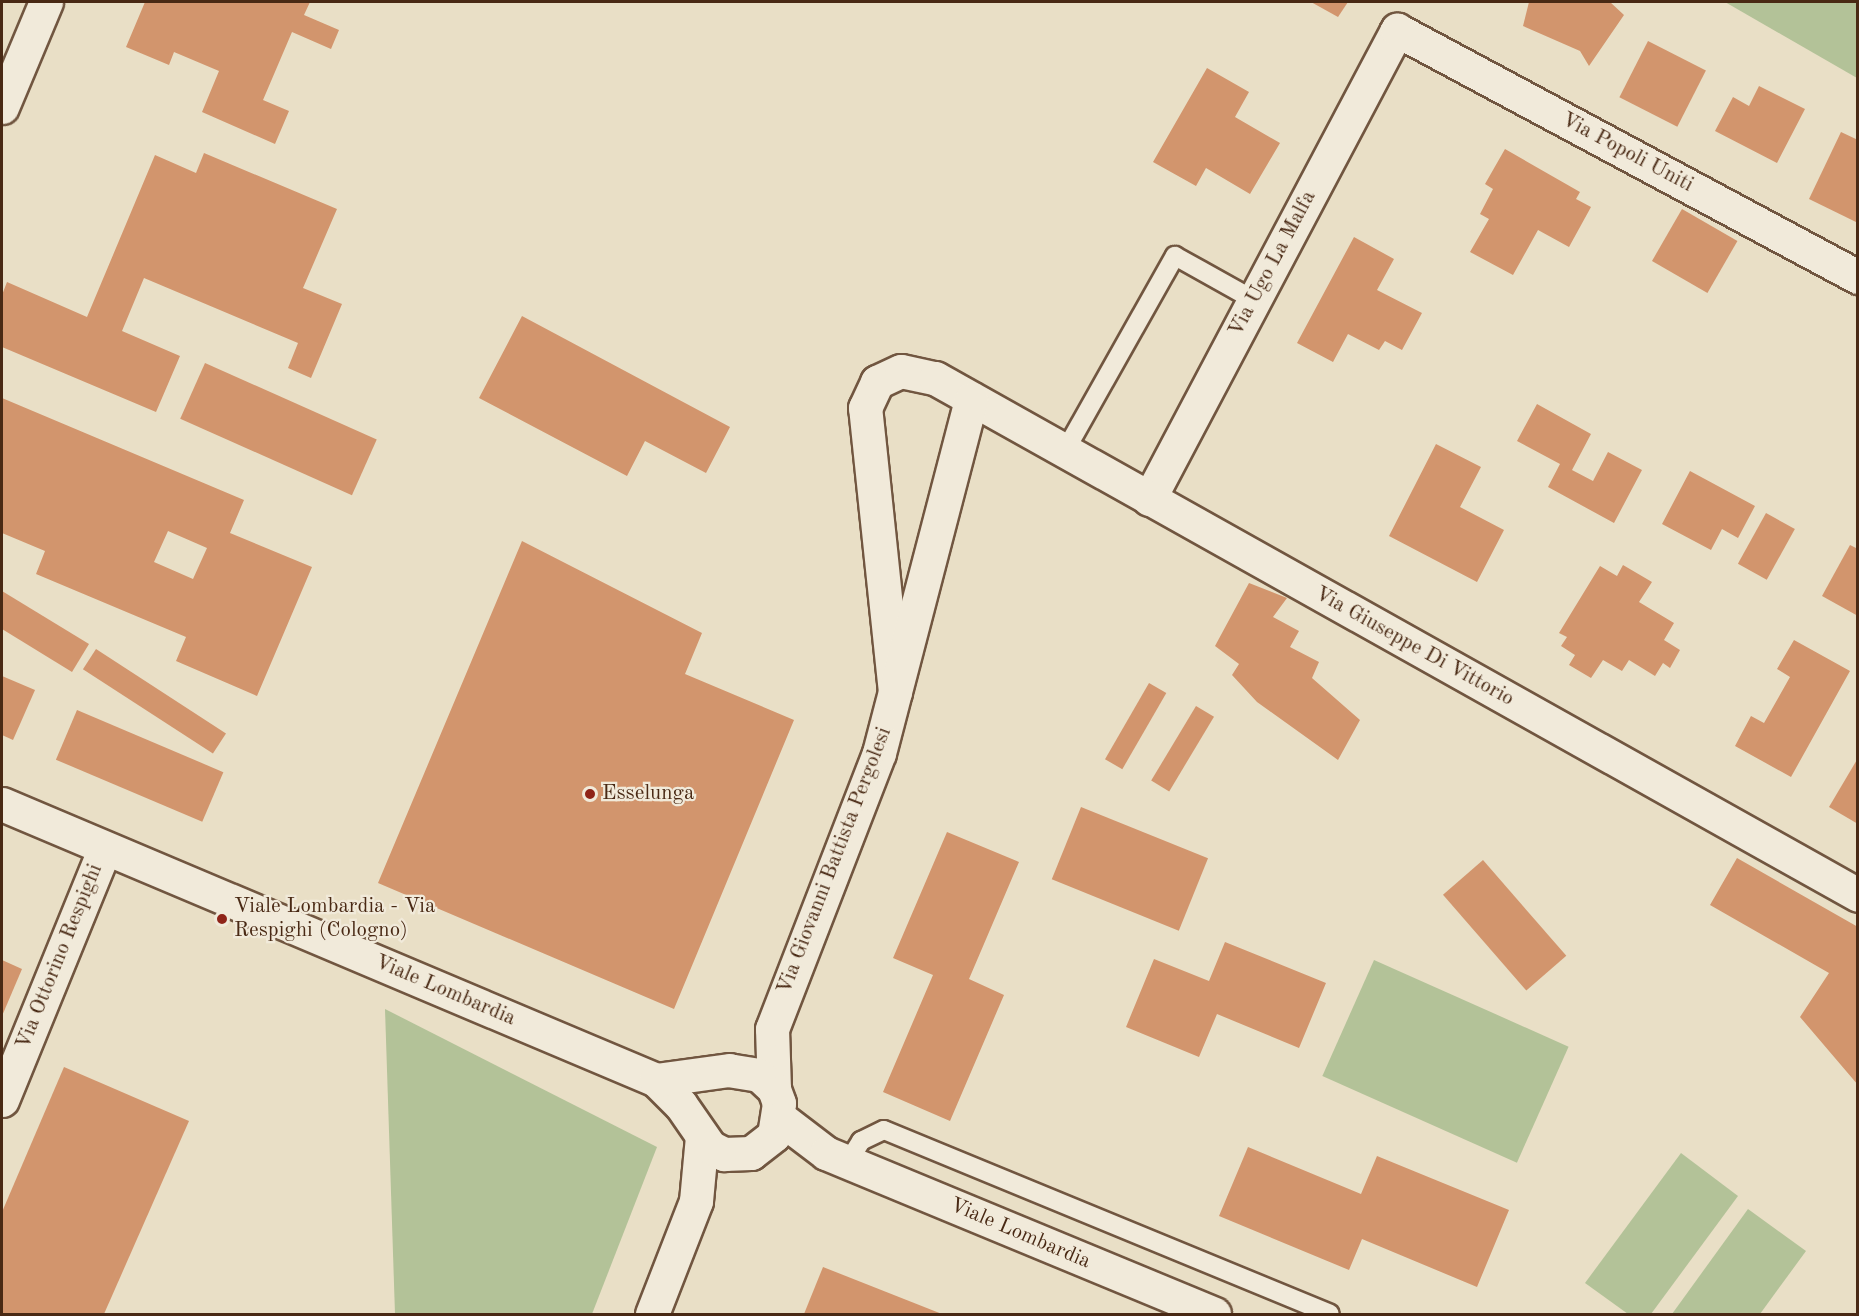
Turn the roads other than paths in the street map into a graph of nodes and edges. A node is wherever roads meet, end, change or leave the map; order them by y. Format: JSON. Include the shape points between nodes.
{"nodes":[{"id":1,"x":46,"y":2,"type":"edge"},
{"id":2,"x":1397,"y":30,"type":"joint"},
{"id":3,"x":2,"y":107,"type":"edge"},
{"id":4,"x":1857,"y":277,"type":"edge"},
{"id":5,"x":1254,"y":300,"type":"junction"},
{"id":6,"x":971,"y":399,"type":"junction"},
{"id":7,"x":1065,"y":451,"type":"junction"},
{"id":8,"x":1149,"y":499,"type":"junction"},
{"id":9,"x":896,"y":692,"type":"junction"},
{"id":10,"x":2,"y":804,"type":"edge"},
{"id":11,"x":105,"y":848,"type":"junction"},
{"id":12,"x":1857,"y":895,"type":"edge"},
{"id":13,"x":772,"y":1029,"type":"junction"},
{"id":14,"x":722,"y":1073,"type":"junction"},
{"id":15,"x":656,"y":1080,"type":"junction"},
{"id":16,"x":2,"y":1100,"type":"edge"},
{"id":17,"x":777,"y":1104,"type":"junction"},
{"id":18,"x":700,"y":1133,"type":"junction"},
{"id":19,"x":751,"y":1151,"type":"junction"},
{"id":20,"x":837,"y":1157,"type":"junction"},
{"id":21,"x":696,"y":1201,"type":"junction"},
{"id":22,"x":652,"y":1314,"type":"edge"},
{"id":23,"x":1214,"y":1314,"type":"edge"},
{"id":24,"x":1330,"y":1314,"type":"edge"}],
"edges":[{"from":1,"to":3,"type":"street"},
{"from":2,"to":4,"type":"street","name":"Via Popoli Uniti"},
{"from":2,"to":5,"type":"street","name":"Via Ugo La Malfa"},
{"from":5,"to":7,"type":"lane","via":[[1175,256]]},
{"from":5,"to":8,"type":"street","name":"Via Ugo La Malfa"},
{"from":6,"to":7,"type":"street","name":"Via Giuseppe Di Vittorio"},
{"from":6,"to":9,"type":"street","name":"Via Giovanni Battista Pergolesi"},
{"from":6,"to":9,"type":"street","name":"Via Giovanni Battista Pergolesi","via":[[935,378],[901,371],[877,382],[865,408]]},
{"from":7,"to":8,"type":"street","name":"Via Giuseppe Di Vittorio"},
{"from":8,"to":12,"type":"street","name":"Via Giuseppe Di Vittorio"},
{"from":9,"to":13,"type":"street","name":"Via Giovanni Battista Pergolesi","via":[[879,753]]},
{"from":10,"to":11,"type":"street","name":"Viale Lombardia"},
{"from":11,"to":15,"type":"street","name":"Viale Lombardia"},
{"from":11,"to":16,"type":"street","name":"Via Ottorino Respighi"},
{"from":13,"to":14,"type":"street","name":"Via Giovanni Battista Pergolesi"},
{"from":13,"to":17,"type":"street","name":"Via Giovanni Battista Pergolesi"},
{"from":14,"to":15,"type":"street","name":"Viale Lombardia"},
{"from":14,"to":17,"type":"street","name":"Viale Lombardia","via":[[759,1075]]},
{"from":14,"to":18,"type":"street","via":[[696,1101]]},
{"from":15,"to":18,"type":"street","name":"Viale Lombardia"},
{"from":17,"to":19,"type":"street"},
{"from":17,"to":20,"type":"street","name":"Viale Lombardia"},
{"from":18,"to":19,"type":"street","name":"Viale Lombardia","via":[[717,1150]]},
{"from":18,"to":21,"type":"street"},
{"from":19,"to":20,"type":"street","name":"Viale Lombardia"},
{"from":19,"to":21,"type":"street"},
{"from":20,"to":23,"type":"street","name":"Viale Lombardia"},
{"from":20,"to":24,"type":"lane","via":[[884,1130]]},
{"from":21,"to":22,"type":"street"}]}
